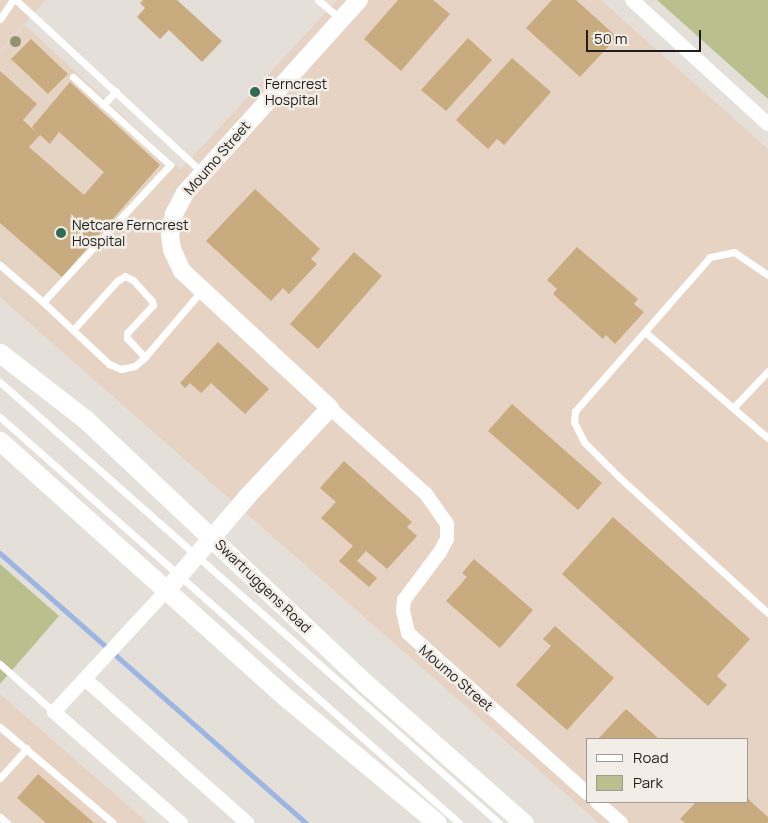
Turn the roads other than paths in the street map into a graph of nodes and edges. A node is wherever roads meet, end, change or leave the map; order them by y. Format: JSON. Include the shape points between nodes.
{"nodes":[{"id":1,"x":14,"y":0,"type":"edge"},
{"id":2,"x":318,"y":0,"type":"edge"},
{"id":3,"x":359,"y":0,"type":"edge"},
{"id":4,"x":632,"y":0,"type":"edge"},
{"id":5,"x":0,"y":19,"type":"edge"},
{"id":6,"x":341,"y":19,"type":"junction"},
{"id":7,"x":73,"y":77,"type":"dead end"},
{"id":8,"x":116,"y":91,"type":"junction"},
{"id":9,"x":103,"y":105,"type":"junction"},
{"id":10,"x":768,"y":124,"type":"edge"},
{"id":11,"x":204,"y":173,"type":"junction"},
{"id":12,"x":0,"y":265,"type":"edge"},
{"id":13,"x":768,"y":274,"type":"edge"},
{"id":14,"x":202,"y":290,"type":"junction"},
{"id":15,"x":43,"y":302,"type":"junction"},
{"id":16,"x":73,"y":330,"type":"junction"},
{"id":17,"x":645,"y":332,"type":"junction"},
{"id":18,"x":0,"y":353,"type":"edge"},
{"id":19,"x":145,"y":357,"type":"junction"},
{"id":20,"x":768,"y":371,"type":"edge"},
{"id":21,"x":0,"y":382,"type":"edge"},
{"id":22,"x":330,"y":408,"type":"junction"},
{"id":23,"x":734,"y":408,"type":"junction"},
{"id":24,"x":0,"y":417,"type":"edge"},
{"id":25,"x":768,"y":438,"type":"edge"},
{"id":26,"x":0,"y":441,"type":"edge"},
{"id":27,"x":212,"y":536,"type":"junction"},
{"id":28,"x":196,"y":555,"type":"junction"},
{"id":29,"x":179,"y":576,"type":"junction"},
{"id":30,"x":167,"y":590,"type":"junction"},
{"id":31,"x":768,"y":613,"type":"edge"},
{"id":32,"x":0,"y":664,"type":"edge"},
{"id":33,"x":85,"y":679,"type":"junction"},
{"id":34,"x":54,"y":712,"type":"junction"},
{"id":35,"x":0,"y":727,"type":"edge"},
{"id":36,"x":27,"y":748,"type":"junction"},
{"id":37,"x":0,"y":778,"type":"edge"},
{"id":38,"x":586,"y":792,"type":"edge"},
{"id":39,"x":598,"y":803,"type":"edge"},
{"id":40,"x":0,"y":817,"type":"edge"},
{"id":41,"x":174,"y":821,"type":"edge"},
{"id":42,"x":7,"y":823,"type":"edge"},
{"id":43,"x":113,"y":823,"type":"edge"},
{"id":44,"x":247,"y":823,"type":"edge"},
{"id":45,"x":437,"y":823,"type":"edge"},
{"id":46,"x":459,"y":823,"type":"edge"},
{"id":47,"x":499,"y":823,"type":"edge"},
{"id":48,"x":524,"y":823,"type":"edge"},
{"id":49,"x":621,"y":823,"type":"edge"}],
"edges":[{"from":1,"to":5,"type":"lane"},
{"from":1,"to":8,"type":"lane"},
{"from":2,"to":6,"type":"lane"},
{"from":3,"to":6,"type":"street","name":"Moumo Street"},
{"from":4,"to":10,"type":"street"},
{"from":6,"to":11,"type":"street","name":"Moumo Street"},
{"from":7,"to":9,"type":"lane"},
{"from":8,"to":9,"type":"lane"},
{"from":8,"to":11,"type":"lane"},
{"from":9,"to":15,"type":"lane","via":[[170,165]]},
{"from":11,"to":14,"type":"street","name":"Moumo Street","via":[[185,193],[174,214],[170,234],[172,250],[182,271]]},
{"from":12,"to":15,"type":"lane"},
{"from":13,"to":17,"type":"lane","via":[[734,252],[710,257]]},
{"from":14,"to":19,"type":"lane"},
{"from":14,"to":22,"type":"street","name":"Moumo Street"},
{"from":15,"to":16,"type":"lane"},
{"from":16,"to":19,"type":"lane","via":[[109,364],[121,369],[135,366]]},
{"from":16,"to":19,"type":"lane","via":[[125,276],[133,280],[153,305],[127,338]]},
{"from":17,"to":23,"type":"lane"},
{"from":17,"to":31,"type":"lane","via":[[576,411],[574,422],[577,432],[619,477]]},
{"from":18,"to":27,"type":"main road","name":"Swartruggens Road","via":[[85,419]]},
{"from":20,"to":23,"type":"lane"},
{"from":21,"to":28,"type":"lane"},
{"from":22,"to":27,"type":"street"},
{"from":22,"to":38,"type":"street","name":"Moumo Street","via":[[426,494],[447,524],[440,552],[404,600],[408,633]]},
{"from":23,"to":25,"type":"lane"},
{"from":24,"to":29,"type":"lane"},
{"from":26,"to":30,"type":"main road"},
{"from":27,"to":28,"type":"street"},
{"from":27,"to":48,"type":"main road","name":"Swartruggens Road","via":[[365,683]]},
{"from":28,"to":29,"type":"street"},
{"from":28,"to":47,"type":"lane"},
{"from":29,"to":30,"type":"street"},
{"from":29,"to":46,"type":"lane"},
{"from":30,"to":33,"type":"street"},
{"from":30,"to":45,"type":"main road","via":[[289,700]]},
{"from":32,"to":34,"type":"lane"},
{"from":33,"to":34,"type":"street"},
{"from":33,"to":44,"type":"street"},
{"from":34,"to":41,"type":"street"},
{"from":35,"to":36,"type":"lane"},
{"from":36,"to":37,"type":"lane"},
{"from":36,"to":43,"type":"lane"},
{"from":39,"to":49,"type":"street"},
{"from":40,"to":42,"type":"lane"}]}
